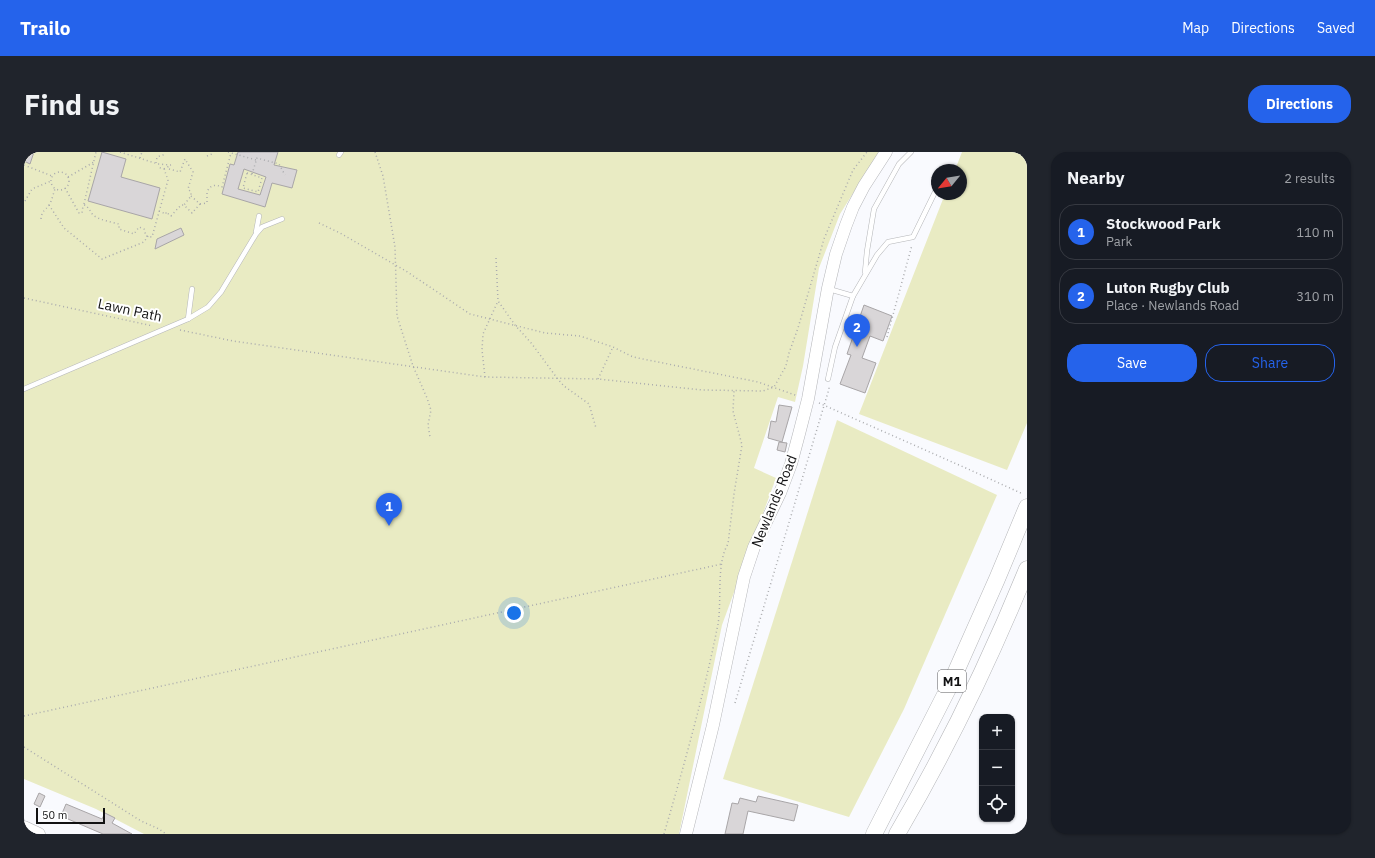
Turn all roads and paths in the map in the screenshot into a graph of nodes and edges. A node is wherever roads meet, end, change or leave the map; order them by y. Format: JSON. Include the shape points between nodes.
{"nodes":[{"id":1,"x":96,"y":152,"type":"edge"},
{"id":2,"x":120,"y":152,"type":"edge"},
{"id":3,"x":142,"y":152,"type":"edge"},
{"id":4,"x":164,"y":152,"type":"edge"},
{"id":5,"x":212,"y":152,"type":"edge"},
{"id":6,"x":228,"y":152,"type":"edge"},
{"id":7,"x":375,"y":152,"type":"edge"},
{"id":8,"x":867,"y":152,"type":"edge"},
{"id":9,"x":886,"y":152,"type":"edge"},
{"id":10,"x":911,"y":152,"type":"edge"},
{"id":11,"x":231,"y":153,"type":"edge"},
{"id":12,"x":207,"y":156,"type":"dead end"},
{"id":13,"x":140,"y":158,"type":"junction"},
{"id":14,"x":256,"y":160,"type":"junction"},
{"id":15,"x":95,"y":162,"type":"junction"},
{"id":16,"x":156,"y":163,"type":"junction"},
{"id":17,"x":24,"y":165,"type":"edge"},
{"id":18,"x":157,"y":167,"type":"dead end"},
{"id":19,"x":164,"y":169,"type":"junction"},
{"id":20,"x":169,"y":169,"type":"dead end"},
{"id":21,"x":252,"y":174,"type":"junction"},
{"id":22,"x":285,"y":175,"type":"dead end"},
{"id":23,"x":52,"y":176,"type":"junction"},
{"id":24,"x":68,"y":176,"type":"junction"},
{"id":25,"x":51,"y":181,"type":"junction"},
{"id":26,"x":65,"y":188,"type":"junction"},
{"id":27,"x":55,"y":189,"type":"junction"},
{"id":28,"x":191,"y":196,"type":"junction"},
{"id":29,"x":931,"y":200,"type":"edge"},
{"id":30,"x":25,"y":201,"type":"edge"},
{"id":31,"x":200,"y":204,"type":"junction"},
{"id":32,"x":49,"y":205,"type":"junction"},
{"id":33,"x":184,"y":205,"type":"junction"},
{"id":34,"x":83,"y":206,"type":"junction"},
{"id":35,"x":160,"y":211,"type":"junction"},
{"id":36,"x":259,"y":216,"type":"dead end"},
{"id":37,"x":41,"y":219,"type":"dead end"},
{"id":38,"x":282,"y":220,"type":"dead end"},
{"id":39,"x":319,"y":223,"type":"dead end"},
{"id":40,"x":256,"y":234,"type":"junction"},
{"id":41,"x":148,"y":236,"type":"junction"},
{"id":42,"x":913,"y":237,"type":"junction"},
{"id":43,"x":496,"y":258,"type":"dead end"},
{"id":44,"x":395,"y":265,"type":"junction"},
{"id":45,"x":865,"y":274,"type":"junction"},
{"id":46,"x":828,"y":288,"type":"junction"},
{"id":47,"x":192,"y":289,"type":"dead end"},
{"id":48,"x":853,"y":296,"type":"junction"},
{"id":49,"x":24,"y":298,"type":"edge"},
{"id":50,"x":498,"y":301,"type":"junction"},
{"id":51,"x":188,"y":319,"type":"junction"},
{"id":52,"x":490,"y":320,"type":"junction"},
{"id":53,"x":515,"y":325,"type":"junction"},
{"id":54,"x":168,"y":328,"type":"junction"},
{"id":55,"x":887,"y":337,"type":"dead end"},
{"id":56,"x":613,"y":347,"type":"junction"},
{"id":57,"x":413,"y":366,"type":"junction"},
{"id":58,"x":485,"y":377,"type":"junction"},
{"id":59,"x":557,"y":378,"type":"junction"},
{"id":60,"x":598,"y":379,"type":"junction"},
{"id":61,"x":828,"y":380,"type":"joint"},
{"id":62,"x":774,"y":387,"type":"junction"},
{"id":63,"x":24,"y":389,"type":"edge"},
{"id":64,"x":734,"y":391,"type":"junction"},
{"id":65,"x":808,"y":399,"type":"junction"},
{"id":66,"x":824,"y":405,"type":"junction"},
{"id":67,"x":596,"y":428,"type":"dead end"},
{"id":68,"x":430,"y":437,"type":"dead end"},
{"id":69,"x":1027,"y":496,"type":"edge"},
{"id":70,"x":1027,"y":507,"type":"edge"},
{"id":71,"x":722,"y":564,"type":"junction"},
{"id":72,"x":1027,"y":569,"type":"edge"},
{"id":73,"x":735,"y":703,"type":"dead end"},
{"id":74,"x":24,"y":716,"type":"edge"},
{"id":75,"x":24,"y":747,"type":"edge"},
{"id":76,"x":24,"y":827,"type":"edge"},
{"id":77,"x":39,"y":834,"type":"edge"},
{"id":78,"x":166,"y":834,"type":"edge"},
{"id":79,"x":664,"y":834,"type":"edge"},
{"id":80,"x":686,"y":834,"type":"edge"},
{"id":81,"x":874,"y":834,"type":"edge"},
{"id":82,"x":897,"y":834,"type":"edge"}],
"edges":[{"from":1,"to":15,"type":"path"},
{"from":2,"to":13,"type":"path"},
{"from":3,"to":13,"type":"path"},
{"from":4,"to":16,"type":"path","via":[[157,157]]},
{"from":5,"to":12,"type":"path"},
{"from":6,"to":11,"type":"path"},
{"from":7,"to":44,"type":"path","via":[[383,176],[395,247]]},
{"from":8,"to":62,"type":"path","via":[[853,170],[824,238],[786,366]]},
{"from":9,"to":46,"type":"main road","name":"Newlands Road","via":[[864,186],[848,219]]},
{"from":10,"to":45,"type":"lane","via":[[899,164],[874,209]]},
{"from":11,"to":14,"type":"path"},
{"from":11,"to":31,"type":"path","via":[[222,187],[211,186],[207,192],[208,203]]},
{"from":13,"to":16,"type":"path"},
{"from":14,"to":21,"type":"path"},
{"from":14,"to":22,"type":"path","via":[[257,158],[279,164]]},
{"from":15,"to":24,"type":"path"},
{"from":15,"to":34,"type":"path"},
{"from":16,"to":19,"type":"path","via":[[171,165]]},
{"from":17,"to":23,"type":"path"},
{"from":18,"to":19,"type":"path"},
{"from":19,"to":35,"type":"path","via":[[168,180]]},
{"from":20,"to":28,"type":"path","via":[[180,172],[185,159],[193,172],[188,189]]},
{"from":21,"to":21,"type":"path","via":[[262,178],[258,192],[243,188],[247,173]]},
{"from":23,"to":24,"type":"path","via":[[57,172]]},
{"from":23,"to":25,"type":"path"},
{"from":24,"to":26,"type":"path","via":[[69,183]]},
{"from":25,"to":27,"type":"path"},
{"from":25,"to":30,"type":"path","via":[[32,189]]},
{"from":26,"to":27,"type":"path"},
{"from":26,"to":34,"type":"path","via":[[79,213],[82,213]]},
{"from":27,"to":32,"type":"path"},
{"from":28,"to":31,"type":"path"},
{"from":28,"to":33,"type":"path"},
{"from":29,"to":42,"type":"lane"},
{"from":31,"to":33,"type":"path","via":[[192,213]]},
{"from":32,"to":37,"type":"path"},
{"from":32,"to":41,"type":"path","via":[[64,228],[102,259],[144,242]]},
{"from":33,"to":35,"type":"path","via":[[171,216]]},
{"from":34,"to":41,"type":"path","via":[[88,207],[98,218],[119,224],[119,229],[134,234],[138,228],[144,229]]},
{"from":35,"to":41,"type":"path","via":[[152,238]]},
{"from":36,"to":40,"type":"lane"},
{"from":38,"to":40,"type":"lane","via":[[262,227]]},
{"from":39,"to":44,"type":"path"},
{"from":40,"to":51,"type":"lane","via":[[221,292],[208,307]]},
{"from":42,"to":45,"type":"lane","via":[[888,242]]},
{"from":42,"to":55,"type":"path"},
{"from":43,"to":50,"type":"path"},
{"from":44,"to":52,"type":"path","via":[[470,314]]},
{"from":44,"to":57,"type":"path","via":[[397,316]]},
{"from":45,"to":48,"type":"lane"},
{"from":46,"to":48,"type":"lane"},
{"from":46,"to":65,"type":"main road","name":"Newlands Road"},
{"from":47,"to":51,"type":"lane"},
{"from":48,"to":61,"type":"lane","via":[[835,347]]},
{"from":49,"to":54,"type":"path","name":"Lawn Path"},
{"from":50,"to":52,"type":"path"},
{"from":50,"to":53,"type":"path"},
{"from":51,"to":54,"type":"lane"},
{"from":52,"to":53,"type":"path"},
{"from":52,"to":58,"type":"path","via":[[483,334]]},
{"from":53,"to":56,"type":"path","via":[[545,333],[580,336]]},
{"from":53,"to":59,"type":"path"},
{"from":54,"to":57,"type":"path","name":"Lawn Path","via":[[233,341]]},
{"from":54,"to":63,"type":"lane"},
{"from":56,"to":60,"type":"path"},
{"from":56,"to":62,"type":"path","via":[[634,357]]},
{"from":57,"to":58,"type":"path","name":"Lawn Path"},
{"from":57,"to":68,"type":"path","via":[[431,410],[428,425]]},
{"from":58,"to":59,"type":"path","name":"Lawn Path"},
{"from":59,"to":60,"type":"path","name":"Lawn Path"},
{"from":59,"to":67,"type":"path","via":[[589,404]]},
{"from":60,"to":64,"type":"path","name":"Lawn Path"},
{"from":61,"to":66,"type":"path","via":[[829,389]]},
{"from":62,"to":64,"type":"path","name":"Lawn Path","via":[[763,391]]},
{"from":62,"to":65,"type":"path"},
{"from":64,"to":71,"type":"path","via":[[733,411],[742,445],[733,515]]},
{"from":65,"to":66,"type":"path"},
{"from":65,"to":80,"type":"main road","name":"Newlands Road","via":[[780,493],[754,547],[744,577],[713,725]]},
{"from":66,"to":69,"type":"path"},
{"from":66,"to":73,"type":"path"},
{"from":70,"to":81,"type":"highway","number":"M1","via":[[950,685]]},
{"from":71,"to":74,"type":"path"},
{"from":71,"to":79,"type":"path","via":[[718,622],[702,696]]},
{"from":72,"to":82,"type":"highway","number":"M1","via":[[1001,632],[930,778]]},
{"from":75,"to":78,"type":"path"},
{"from":76,"to":77,"type":"main road"}]}
